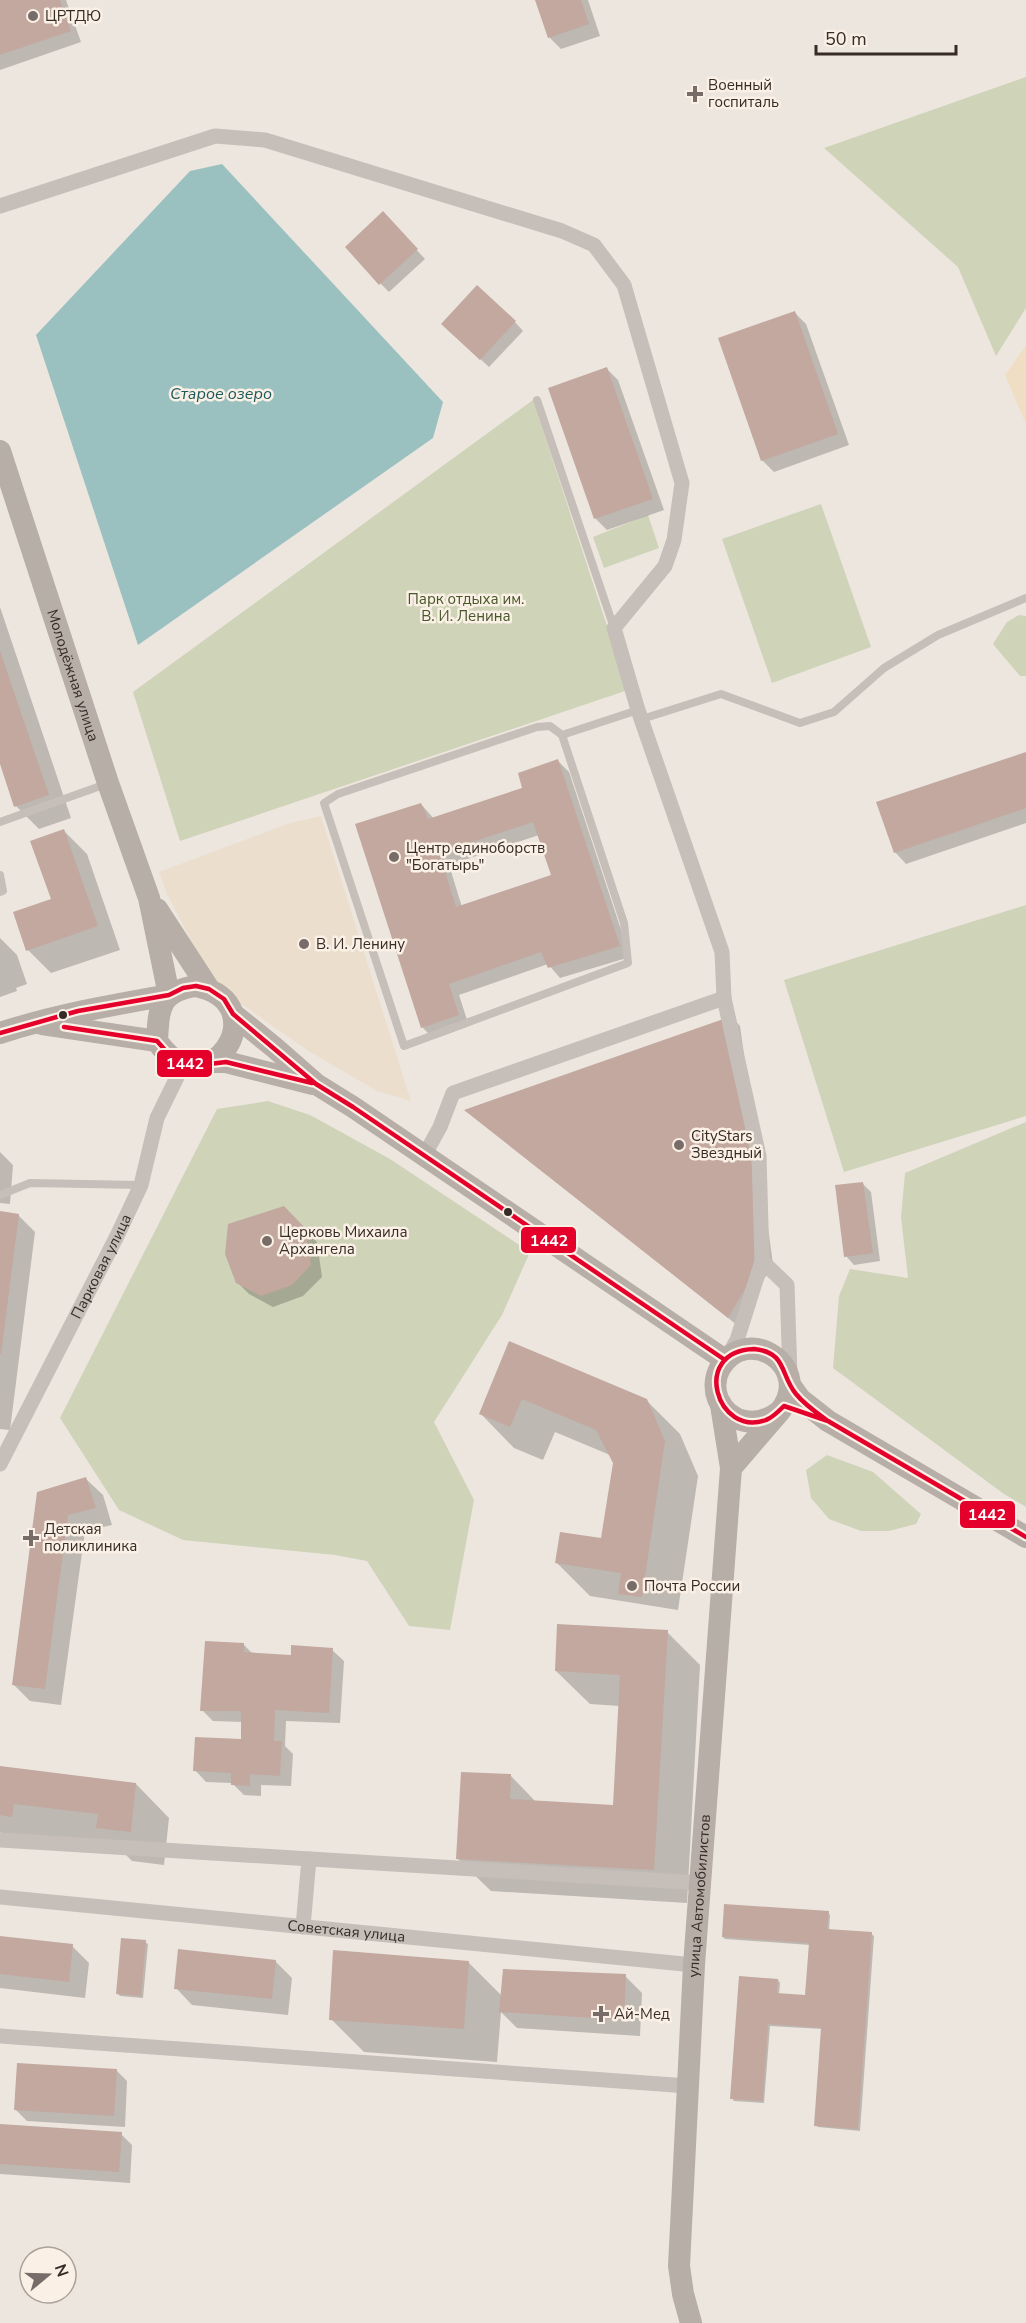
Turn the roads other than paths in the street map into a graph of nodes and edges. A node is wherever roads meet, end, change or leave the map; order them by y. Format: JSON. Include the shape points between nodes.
{"nodes":[{"id":1,"x":0,"y":206,"type":"edge"},
{"id":2,"x":537,"y":400,"type":"dead end"},
{"id":3,"x":0,"y":451,"type":"edge"},
{"id":4,"x":1026,"y":598,"type":"edge"},
{"id":5,"x":614,"y":627,"type":"junction"},
{"id":6,"x":640,"y":715,"type":"junction"},
{"id":7,"x":562,"y":735,"type":"junction"},
{"id":8,"x":108,"y":783,"type":"junction"},
{"id":9,"x":0,"y":822,"type":"edge"},
{"id":10,"x":0,"y":875,"type":"edge"},
{"id":11,"x":0,"y":892,"type":"edge"},
{"id":12,"x":149,"y":898,"type":"junction"},
{"id":13,"x":209,"y":989,"type":"junction"},
{"id":14,"x":169,"y":995,"type":"junction"},
{"id":15,"x":724,"y":998,"type":"junction"},
{"id":16,"x":233,"y":1014,"type":"junction"},
{"id":17,"x":32,"y":1023,"type":"junction"},
{"id":18,"x":0,"y":1033,"type":"edge"},
{"id":19,"x":157,"y":1041,"type":"junction"},
{"id":20,"x":213,"y":1062,"type":"junction"},
{"id":21,"x":184,"y":1063,"type":"junction"},
{"id":22,"x":316,"y":1084,"type":"junction"},
{"id":23,"x":424,"y":1156,"type":"junction"},
{"id":24,"x":141,"y":1185,"type":"junction"},
{"id":25,"x":0,"y":1195,"type":"edge"},
{"id":26,"x":762,"y":1261,"type":"junction"},
{"id":27,"x":725,"y":1360,"type":"junction"},
{"id":28,"x":786,"y":1396,"type":"junction"},
{"id":29,"x":721,"y":1405,"type":"junction"},
{"id":30,"x":0,"y":1464,"type":"edge"},
{"id":31,"x":731,"y":1468,"type":"junction"},
{"id":32,"x":1026,"y":1537,"type":"edge"},
{"id":33,"x":0,"y":1840,"type":"edge"},
{"id":34,"x":309,"y":1859,"type":"junction"},
{"id":35,"x":700,"y":1884,"type":"junction"},
{"id":36,"x":0,"y":1897,"type":"edge"},
{"id":37,"x":303,"y":1927,"type":"junction"},
{"id":38,"x":694,"y":1965,"type":"junction"},
{"id":39,"x":0,"y":2036,"type":"edge"},
{"id":40,"x":688,"y":2086,"type":"junction"},
{"id":41,"x":691,"y":2323,"type":"edge"}],
"edges":[{"from":1,"to":5,"type":"street","via":[[215,136],[265,140],[551,227],[594,245],[624,285],[682,483],[674,540],[665,566]]},
{"from":2,"to":5,"type":"lane"},
{"from":3,"to":8,"type":"street","name":"Молодёжная улица"},
{"from":4,"to":6,"type":"lane","via":[[938,635],[884,668],[834,712],[800,723],[721,694]]},
{"from":5,"to":6,"type":"street"},
{"from":6,"to":7,"type":"lane"},
{"from":6,"to":15,"type":"street","via":[[722,952]]},
{"from":7,"to":7,"type":"lane","via":[[624,923],[627,963],[404,1046],[324,802],[537,727],[550,726]]},
{"from":8,"to":9,"type":"lane"},
{"from":8,"to":12,"type":"street","name":"Молодёжная улица"},
{"from":10,"to":11,"type":"lane"},
{"from":12,"to":13,"type":"street","name":"Молодёжная улица"},
{"from":12,"to":14,"type":"street","name":"Молодёжная улица"},
{"from":13,"to":14,"type":"street","via":[[189,987]]},
{"from":13,"to":16,"type":"street","via":[[224,999]]},
{"from":14,"to":17,"type":"street"},
{"from":14,"to":19,"type":"street","via":[[159,1010]]},
{"from":15,"to":23,"type":"street","via":[[453,1093]]},
{"from":15,"to":26,"type":"street","via":[[759,1156]]},
{"from":16,"to":20,"type":"street","via":[[233,1037]]},
{"from":16,"to":22,"type":"street"},
{"from":17,"to":18,"type":"street"},
{"from":17,"to":19,"type":"street"},
{"from":19,"to":21,"type":"street","via":[[174,1060]]},
{"from":20,"to":21,"type":"street","via":[[193,1066]]},
{"from":20,"to":22,"type":"street"},
{"from":21,"to":24,"type":"street","name":"Парковая улица","via":[[157,1118]]},
{"from":22,"to":23,"type":"street"},
{"from":23,"to":27,"type":"street"},
{"from":24,"to":25,"type":"lane","via":[[30,1183]]},
{"from":24,"to":30,"type":"street","name":"Парковая улица"},
{"from":26,"to":27,"type":"street","via":[[737,1340]]},
{"from":26,"to":28,"type":"street","via":[[787,1285]]},
{"from":27,"to":28,"type":"street","via":[[746,1349],[770,1352],[786,1369]]},
{"from":27,"to":29,"type":"street","via":[[715,1382]]},
{"from":28,"to":29,"type":"street","via":[[763,1421],[744,1422]]},
{"from":28,"to":31,"type":"street"},
{"from":28,"to":32,"type":"street","via":[[798,1409],[828,1421]]},
{"from":29,"to":31,"type":"street","name":"улица Автомобилистов"},
{"from":31,"to":35,"type":"street","name":"улица Автомобилистов"},
{"from":33,"to":34,"type":"street"},
{"from":34,"to":35,"type":"street"},
{"from":34,"to":37,"type":"street"},
{"from":35,"to":38,"type":"street","name":"улица Автомобилистов"},
{"from":36,"to":37,"type":"street","name":"Советская улица"},
{"from":37,"to":38,"type":"street","name":"Советская улица"},
{"from":38,"to":40,"type":"street","name":"улица Автомобилистов"},
{"from":39,"to":40,"type":"street"},
{"from":40,"to":41,"type":"street","name":"улица Автомобилистов","via":[[679,2266]]}]}
